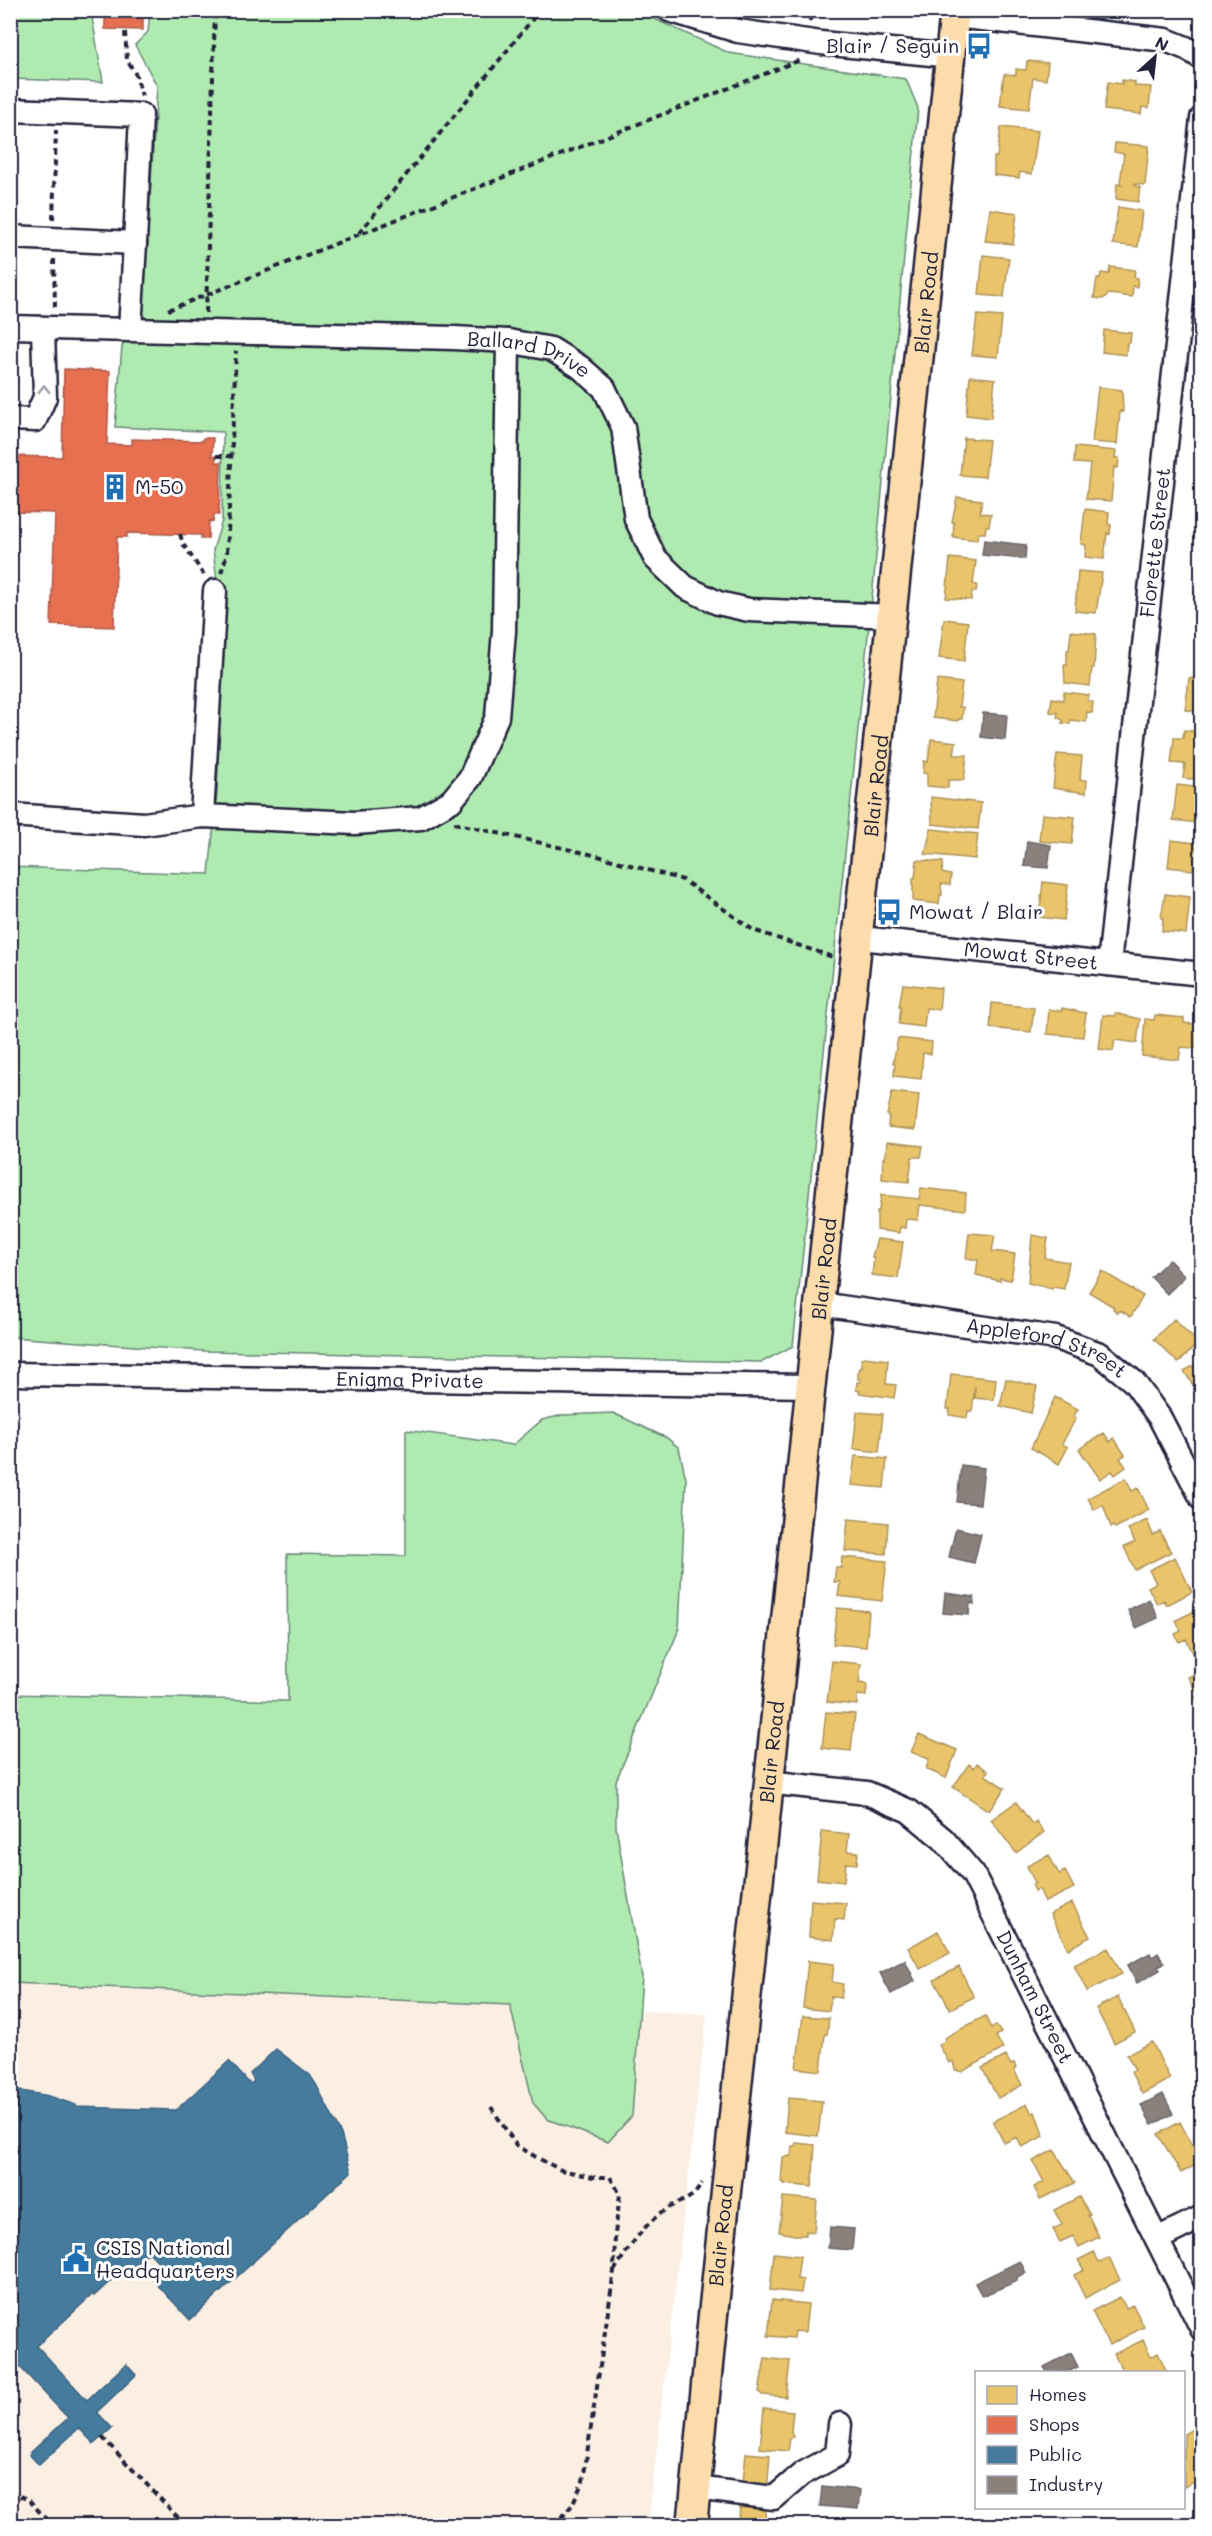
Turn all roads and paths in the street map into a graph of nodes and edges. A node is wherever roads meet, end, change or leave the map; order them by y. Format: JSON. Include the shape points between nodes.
{"nodes":[{"id":1,"x":215,"y":10,"type":"edge"},
{"id":2,"x":540,"y":10,"type":"edge"},
{"id":3,"x":669,"y":10,"type":"edge"},
{"id":4,"x":955,"y":13,"type":"edge"},
{"id":5,"x":125,"y":32,"type":"dead end"},
{"id":6,"x":821,"y":43,"type":"junction"},
{"id":7,"x":951,"y":56,"type":"junction"},
{"id":8,"x":1202,"y":58,"type":"edge"},
{"id":9,"x":10,"y":110,"type":"edge"},
{"id":10,"x":141,"y":115,"type":"junction"},
{"id":11,"x":1202,"y":118,"type":"edge"},
{"id":12,"x":359,"y":234,"type":"junction"},
{"id":13,"x":10,"y":237,"type":"edge"},
{"id":14,"x":135,"y":243,"type":"junction"},
{"id":15,"x":207,"y":292,"type":"junction"},
{"id":16,"x":10,"y":327,"type":"edge"},
{"id":17,"x":42,"y":329,"type":"junction"},
{"id":18,"x":130,"y":330,"type":"junction"},
{"id":19,"x":155,"y":331,"type":"junction"},
{"id":20,"x":206,"y":333,"type":"junction"},
{"id":21,"x":237,"y":334,"type":"junction"},
{"id":22,"x":508,"y":341,"type":"junction"},
{"id":23,"x":10,"y":419,"type":"edge"},
{"id":24,"x":216,"y":456,"type":"dead end"},
{"id":25,"x":232,"y":456,"type":"junction"},
{"id":26,"x":180,"y":534,"type":"dead end"},
{"id":27,"x":215,"y":591,"type":"junction"},
{"id":28,"x":893,"y":616,"type":"junction"},
{"id":29,"x":10,"y":815,"type":"edge"},
{"id":30,"x":202,"y":816,"type":"junction"},
{"id":31,"x":421,"y":818,"type":"junction"},
{"id":32,"x":859,"y":951,"type":"junction"},
{"id":33,"x":1109,"y":964,"type":"junction"},
{"id":34,"x":1202,"y":974,"type":"edge"},
{"id":35,"x":820,"y":1304,"type":"junction"},
{"id":36,"x":10,"y":1374,"type":"edge"},
{"id":37,"x":811,"y":1386,"type":"junction"},
{"id":38,"x":1202,"y":1499,"type":"edge"},
{"id":39,"x":767,"y":1782,"type":"junction"},
{"id":40,"x":491,"y":2107,"type":"dead end"},
{"id":41,"x":705,"y":2178,"type":"dead end"},
{"id":42,"x":1202,"y":2217,"type":"edge"},
{"id":43,"x":1157,"y":2239,"type":"junction"},
{"id":44,"x":614,"y":2271,"type":"junction"},
{"id":45,"x":1202,"y":2329,"type":"edge"},
{"id":46,"x":840,"y":2424,"type":"dead end"},
{"id":47,"x":102,"y":2437,"type":"dead end"},
{"id":48,"x":696,"y":2488,"type":"junction"},
{"id":49,"x":10,"y":2492,"type":"edge"},
{"id":50,"x":52,"y":2526,"type":"edge"},
{"id":51,"x":186,"y":2526,"type":"edge"},
{"id":52,"x":555,"y":2526,"type":"edge"},
{"id":53,"x":692,"y":2526,"type":"edge"}],
"edges":[{"from":1,"to":15,"type":"path"},
{"from":2,"to":12,"type":"path"},
{"from":3,"to":6,"type":"street","via":[[738,32]]},
{"from":4,"to":7,"type":"main road","name":"Blair Road"},
{"from":4,"to":8,"type":"street","via":[[1166,40]]},
{"from":5,"to":10,"type":"path","via":[[127,60],[142,91]]},
{"from":6,"to":7,"type":"street"},
{"from":6,"to":12,"type":"path","via":[[803,59]]},
{"from":7,"to":28,"type":"main road","name":"Blair Road"},
{"from":9,"to":10,"type":"street"},
{"from":10,"to":14,"type":"street"},
{"from":11,"to":33,"type":"street","name":"Florette Street"},
{"from":12,"to":15,"type":"path"},
{"from":13,"to":14,"type":"street"},
{"from":14,"to":18,"type":"street"},
{"from":15,"to":19,"type":"path","via":[[167,310]]},
{"from":15,"to":20,"type":"path"},
{"from":16,"to":17,"type":"street","name":"Ballard Drive"},
{"from":17,"to":18,"type":"street","name":"Ballard Drive"},
{"from":23,"to":17,"type":"street","one_way":true,"via":[[35,420],[45,397]]},
{"from":18,"to":19,"type":"street","name":"Ballard Drive"},
{"from":19,"to":20,"type":"street","name":"Ballard Drive"},
{"from":20,"to":21,"type":"street","name":"Ballard Drive"},
{"from":21,"to":22,"type":"street","name":"Ballard Drive"},
{"from":21,"to":25,"type":"path"},
{"from":22,"to":28,"type":"street","name":"Ballard Drive","via":[[551,349],[604,388],[623,427],[636,519],[655,558],[685,587],[718,603],[749,610]]},
{"from":22,"to":31,"type":"street","via":[[504,631],[497,717],[470,778],[451,801]]},
{"from":24,"to":25,"type":"path"},
{"from":25,"to":27,"type":"path","via":[[227,554]]},
{"from":26,"to":27,"type":"path"},
{"from":27,"to":30,"type":"street"},
{"from":28,"to":32,"type":"main road","name":"Blair Road"},
{"from":29,"to":30,"type":"street","via":[[144,824]]},
{"from":30,"to":31,"type":"street","via":[[355,823]]},
{"from":31,"to":32,"type":"path","via":[[602,857],[683,880],[753,930]]},
{"from":32,"to":33,"type":"street","name":"Mowat Street"},
{"from":32,"to":35,"type":"main road","name":"Blair Road"},
{"from":33,"to":34,"type":"street","name":"Mowat Street"},
{"from":35,"to":37,"type":"main road","name":"Blair Road"},
{"from":35,"to":38,"type":"street","name":"Appleford Street","via":[[1056,1338],[1100,1354],[1134,1382],[1160,1418]]},
{"from":36,"to":37,"type":"street","name":"Enigma Private"},
{"from":37,"to":39,"type":"main road","name":"Blair Road"},
{"from":39,"to":43,"type":"street","name":"Dunham Street","via":[[867,1792],[909,1811],[943,1839],[973,1874]]},
{"from":39,"to":48,"type":"main road","name":"Blair Road"},
{"from":40,"to":44,"type":"path","via":[[516,2145],[536,2157],[561,2170],[610,2177],[620,2194]]},
{"from":41,"to":44,"type":"path","via":[[696,2195],[665,2210],[633,2241]]},
{"from":42,"to":43,"type":"street"},
{"from":43,"to":45,"type":"street","name":"Dunham Street"},
{"from":44,"to":52,"type":"path","via":[[583,2481],[572,2505]]},
{"from":46,"to":48,"type":"street","via":[[837,2455],[802,2474],[774,2498]]},
{"from":47,"to":51,"type":"path"},
{"from":48,"to":53,"type":"main road","name":"Blair Road"},
{"from":49,"to":50,"type":"path","via":[[29,2500]]}]}
